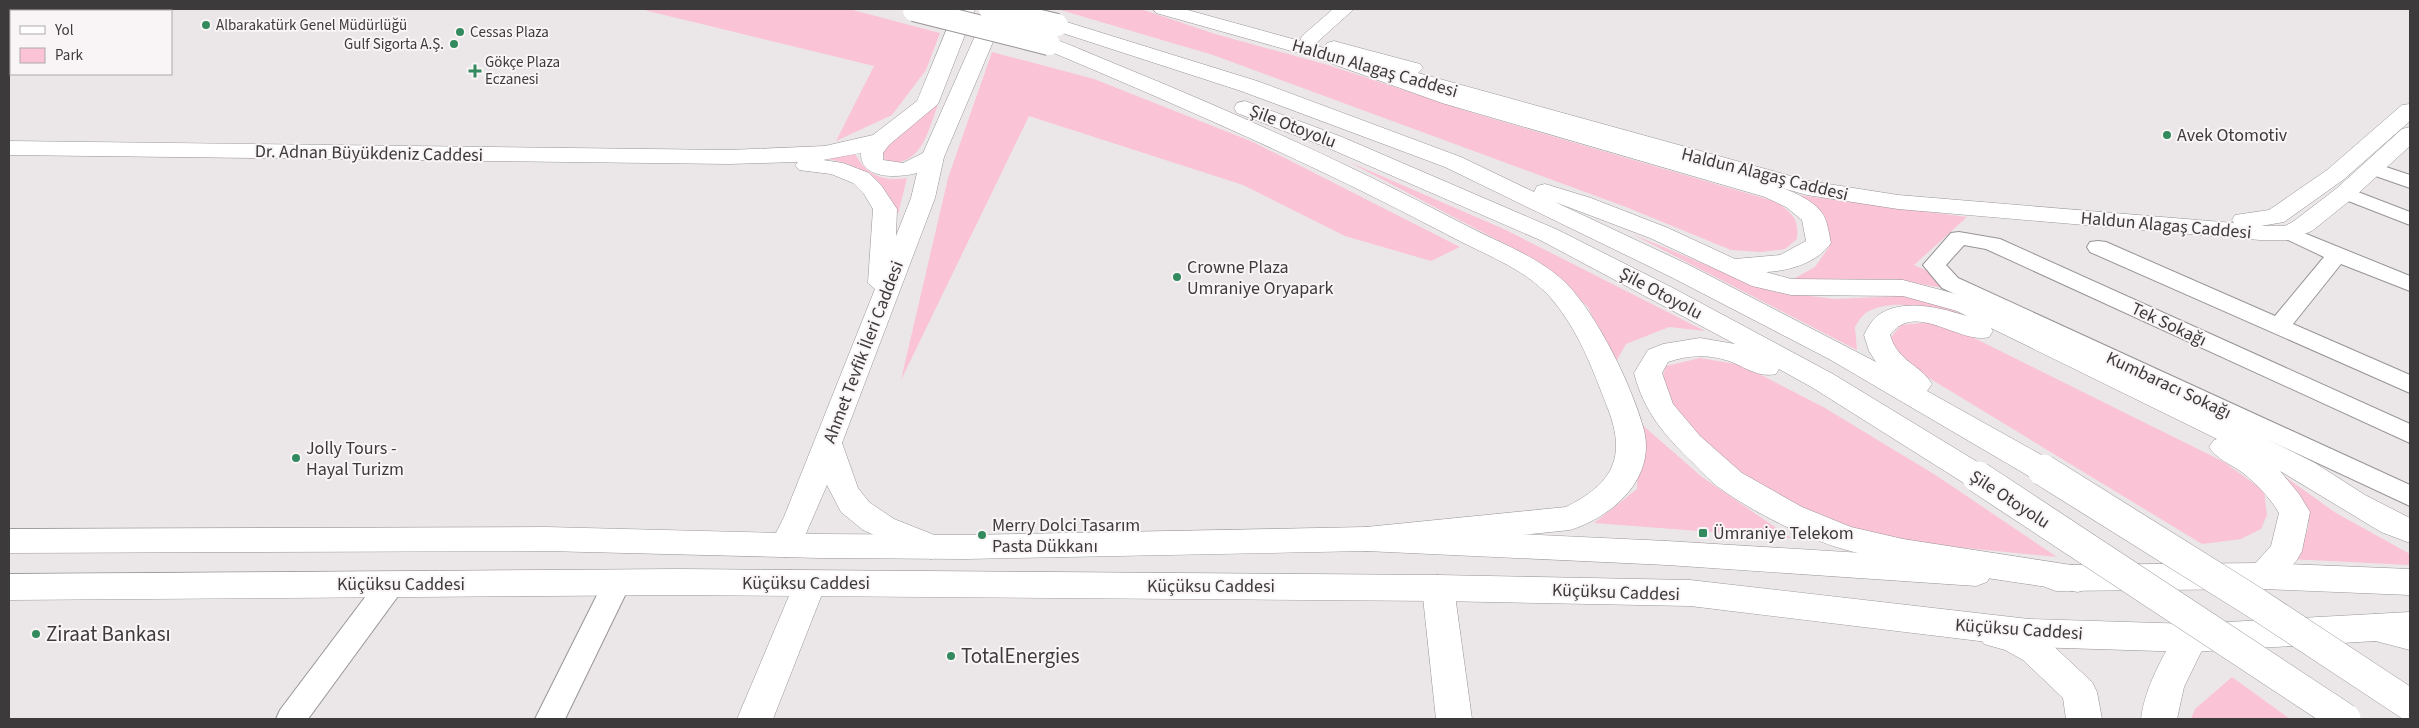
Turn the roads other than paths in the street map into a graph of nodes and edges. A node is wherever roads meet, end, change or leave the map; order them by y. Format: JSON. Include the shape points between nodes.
{"nodes":[{"id":1,"x":912,"y":9,"type":"edge"},
{"id":2,"x":965,"y":9,"type":"edge"},
{"id":3,"x":990,"y":9,"type":"edge"},
{"id":4,"x":997,"y":9,"type":"edge"},
{"id":5,"x":1163,"y":9,"type":"edge"},
{"id":6,"x":1196,"y":9,"type":"edge"},
{"id":7,"x":1344,"y":9,"type":"edge"},
{"id":8,"x":1053,"y":35,"type":"junction"},
{"id":9,"x":1316,"y":47,"type":"junction"},
{"id":10,"x":2410,"y":110,"type":"edge"},
{"id":11,"x":2410,"y":134,"type":"edge"},
{"id":12,"x":881,"y":140,"type":"junction"},
{"id":13,"x":9,"y":148,"type":"edge"},
{"id":14,"x":729,"y":157,"type":"junction"},
{"id":15,"x":933,"y":157,"type":"junction"},
{"id":16,"x":1453,"y":162,"type":"junction"},
{"id":17,"x":2374,"y":169,"type":"junction"},
{"id":18,"x":2410,"y":182,"type":"edge"},
{"id":19,"x":2345,"y":194,"type":"junction"},
{"id":20,"x":2410,"y":219,"type":"edge"},
{"id":21,"x":2289,"y":233,"type":"junction"},
{"id":22,"x":2098,"y":247,"type":"dead end"},
{"id":23,"x":2337,"y":255,"type":"junction"},
{"id":24,"x":1730,"y":265,"type":"junction"},
{"id":25,"x":1934,"y":265,"type":"joint"},
{"id":26,"x":2410,"y":284,"type":"edge"},
{"id":27,"x":878,"y":312,"type":"junction"},
{"id":28,"x":2280,"y":326,"type":"junction"},
{"id":29,"x":2410,"y":385,"type":"edge"},
{"id":30,"x":2410,"y":434,"type":"edge"},
{"id":31,"x":828,"y":444,"type":"junction"},
{"id":32,"x":2043,"y":470,"type":"junction"},
{"id":33,"x":1978,"y":477,"type":"junction"},
{"id":34,"x":2410,"y":496,"type":"edge"},
{"id":35,"x":2410,"y":531,"type":"edge"},
{"id":36,"x":1366,"y":539,"type":"junction"},
{"id":37,"x":9,"y":541,"type":"edge"},
{"id":38,"x":786,"y":545,"type":"junction"},
{"id":39,"x":930,"y":547,"type":"junction"},
{"id":40,"x":2263,"y":576,"type":"junction"},
{"id":41,"x":2078,"y":580,"type":"junction"},
{"id":42,"x":617,"y":582,"type":"junction"},
{"id":43,"x":679,"y":582,"type":"junction"},
{"id":44,"x":2410,"y":582,"type":"edge"},
{"id":45,"x":391,"y":584,"type":"junction"},
{"id":46,"x":810,"y":584,"type":"junction"},
{"id":47,"x":9,"y":587,"type":"edge"},
{"id":48,"x":1438,"y":588,"type":"junction"},
{"id":49,"x":1963,"y":626,"type":"junction"},
{"id":50,"x":2410,"y":626,"type":"edge"},
{"id":51,"x":2376,"y":628,"type":"junction"},
{"id":52,"x":2410,"y":636,"type":"edge"},
{"id":53,"x":2191,"y":638,"type":"junction"},
{"id":54,"x":2410,"y":705,"type":"edge"},
{"id":55,"x":291,"y":719,"type":"edge"},
{"id":56,"x":550,"y":719,"type":"edge"},
{"id":57,"x":755,"y":719,"type":"edge"},
{"id":58,"x":1454,"y":719,"type":"edge"},
{"id":59,"x":2084,"y":719,"type":"edge"},
{"id":60,"x":2159,"y":719,"type":"edge"},
{"id":61,"x":2346,"y":719,"type":"edge"}],
"edges":[{"from":1,"to":8,"type":"main road","name":"Şile Otoyolu","bridge":true},
{"from":2,"to":12,"type":"main road","via":[[927,104]]},
{"from":3,"to":8,"type":"main road","name":"Şile Otoyolu","bridge":true},
{"from":4,"to":15,"type":"main road","name":"Ahmet Tevfik İleri Caddesi"},
{"from":5,"to":9,"type":"main road","name":"Haldun Alagaş Caddesi"},
{"from":6,"to":9,"type":"main road","name":"Haldun Alagaş Caddesi"},
{"from":7,"to":9,"type":"main road"},
{"from":8,"to":16,"type":"main road","name":"Şile Otoyolu","via":[[1249,86]]},
{"from":8,"to":33,"type":"main road","name":"Şile Otoyolu","via":[[1334,142],[1549,235],[1822,381]]},
{"from":8,"to":36,"type":"main road","via":[[1439,220],[1536,273],[1557,289],[1580,318],[1611,382],[1627,421],[1631,441],[1630,462],[1613,490],[1592,508],[1570,518]]},
{"from":9,"to":10,"type":"main road","name":"Haldun Alagaş Caddesi","via":[[1794,172],[1875,188],[2245,220],[2275,217],[2335,175]]},
{"from":9,"to":21,"type":"main road","name":"Haldun Alagaş Caddesi","via":[[1807,188],[1898,202]]},
{"from":9,"to":24,"type":"main road","via":[[1450,98],[1772,192],[1794,202],[1813,217],[1819,244],[1802,257],[1773,265]]},
{"from":11,"to":17,"type":"main road"},
{"from":12,"to":14,"type":"main road","name":"Dr. Adnan Büyükdeniz Caddesi","via":[[858,149],[829,153]]},
{"from":12,"to":15,"type":"main road","via":[[872,153],[872,163],[884,170],[900,172]]},
{"from":13,"to":14,"type":"main road","name":"Dr. Adnan Büyükdeniz Caddesi"},
{"from":14,"to":27,"type":"main road","name":"Dr. Adnan Büyükdeniz Caddesi","via":[[836,168],[861,178],[873,190],[885,209]]},
{"from":15,"to":27,"type":"main road","name":"Ahmet Tevfik İleri Caddesi","via":[[923,198]]},
{"from":16,"to":24,"type":"main road","via":[[1583,203]]},
{"from":16,"to":32,"type":"main road","name":"Şile Otoyolu","via":[[1680,271],[1839,353]]},
{"from":17,"to":18,"type":"street"},
{"from":17,"to":19,"type":"main road"},
{"from":19,"to":20,"type":"street"},
{"from":19,"to":21,"type":"main road"},
{"from":21,"to":23,"type":"street"},
{"from":22,"to":28,"type":"street"},
{"from":23,"to":26,"type":"street"},
{"from":23,"to":28,"type":"street"},
{"from":24,"to":35,"type":"main road","via":[[1761,280],[1791,287],[1903,288],[1966,305],[2245,440],[2392,524]]},
{"from":25,"to":30,"type":"street","name":"Tek Sokağı","via":[[1958,238],[1992,244]]},
{"from":25,"to":34,"type":"street","name":"Kumbaracı Sokağı","via":[[1950,283]]},
{"from":27,"to":31,"type":"main road","name":"Ahmet Tevfik İleri Caddesi"},
{"from":28,"to":29,"type":"street"},
{"from":31,"to":38,"type":"main road","name":"Ahmet Tevfik İleri Caddesi"},
{"from":31,"to":39,"type":"main road","via":[[844,488],[857,510],[885,528]]},
{"from":32,"to":40,"type":"main road","via":[[1896,368],[1879,348],[1877,335],[1887,322],[1904,315],[1928,315],[1967,325],[2244,457],[2284,493],[2296,512],[2286,551]]},
{"from":32,"to":54,"type":"main road","name":"Şile Otoyolu","bridge":true,"via":[[2254,602]]},
{"from":33,"to":41,"type":"main road","via":[[1747,358],[1714,347],[1690,345],[1671,350],[1658,356],[1648,373],[1661,409],[1690,443],[1731,481],[1791,515],[1845,538],[1903,551]]},
{"from":33,"to":61,"type":"main road","name":"Şile Otoyolu","bridge":true},
{"from":36,"to":39,"type":"main road"},
{"from":36,"to":41,"type":"main road","via":[[1667,553]]},
{"from":37,"to":38,"type":"main road","via":[[546,539]]},
{"from":38,"to":39,"type":"main road"},
{"from":38,"to":43,"type":"main road","via":[[759,562],[736,570]]},
{"from":39,"to":46,"type":"main road","via":[[842,565]]},
{"from":40,"to":41,"type":"main road"},
{"from":40,"to":44,"type":"main road"},
{"from":42,"to":43,"type":"main road","name":"Küçüksu Caddesi"},
{"from":42,"to":45,"type":"main road","name":"Küçüksu Caddesi"},
{"from":42,"to":56,"type":"street"},
{"from":43,"to":46,"type":"main road","name":"Küçüksu Caddesi"},
{"from":45,"to":47,"type":"main road","name":"Küçüksu Caddesi"},
{"from":45,"to":55,"type":"street"},
{"from":46,"to":48,"type":"main road","name":"Küçüksu Caddesi"},
{"from":46,"to":57,"type":"main road"},
{"from":48,"to":49,"type":"main road","name":"Küçüksu Caddesi","via":[[1690,594]]},
{"from":48,"to":58,"type":"main road"},
{"from":49,"to":53,"type":"main road","name":"Küçüksu Caddesi","via":[[2029,633]]},
{"from":49,"to":59,"type":"main road","via":[[2013,638],[2035,650],[2080,692]]},
{"from":50,"to":51,"type":"main road","name":"Küçüksu Caddesi"},
{"from":51,"to":52,"type":"main road"},
{"from":51,"to":53,"type":"main road","name":"Küçüksu Caddesi"},
{"from":53,"to":60,"type":"main road","via":[[2168,680]]}]}
